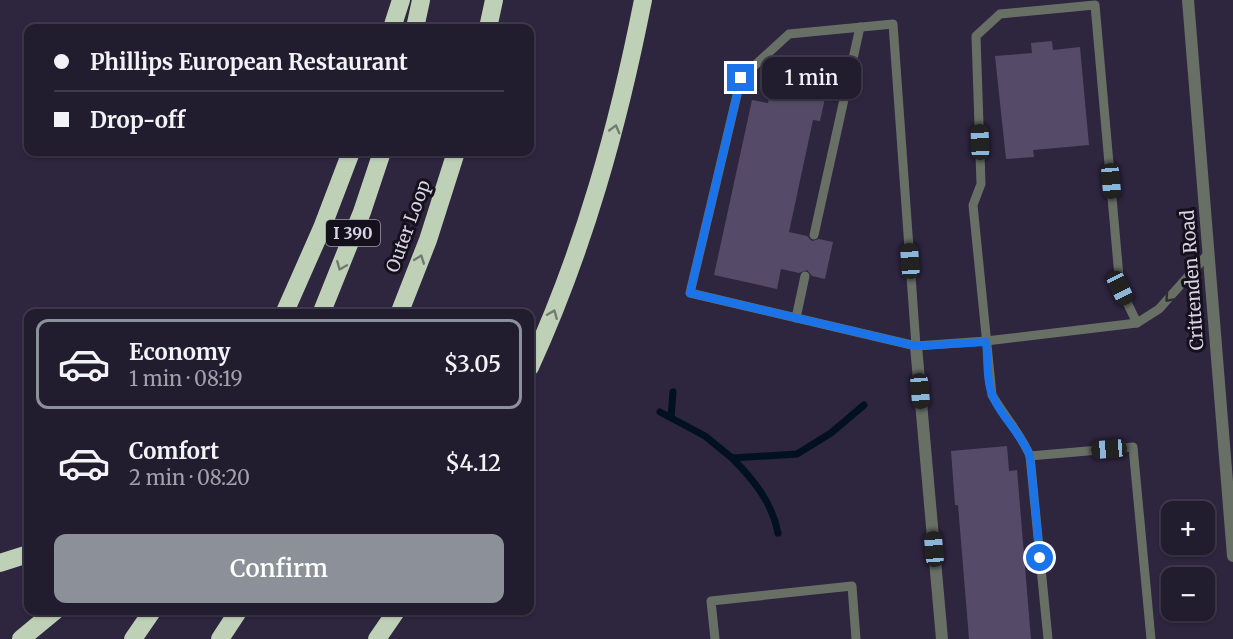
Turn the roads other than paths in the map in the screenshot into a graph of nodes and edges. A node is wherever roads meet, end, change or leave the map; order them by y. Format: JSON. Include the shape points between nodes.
{"nodes":[{"id":1,"x":400,"y":0,"type":"edge"},
{"id":2,"x":421,"y":0,"type":"edge"},
{"id":3,"x":494,"y":0,"type":"edge"},
{"id":4,"x":643,"y":0,"type":"edge"},
{"id":5,"x":1188,"y":0,"type":"edge"},
{"id":6,"x":393,"y":24,"type":"edge"},
{"id":7,"x":416,"y":24,"type":"edge"},
{"id":8,"x":489,"y":24,"type":"edge"},
{"id":9,"x":860,"y":27,"type":"junction"},
{"id":10,"x":349,"y":156,"type":"edge"},
{"id":11,"x":381,"y":156,"type":"edge"},
{"id":12,"x":455,"y":156,"type":"edge"},
{"id":13,"x":814,"y":235,"type":"dead end"},
{"id":14,"x":1208,"y":254,"type":"junction"},
{"id":15,"x":805,"y":276,"type":"dead end"},
{"id":16,"x":298,"y":279,"type":"junction"},
{"id":17,"x":281,"y":309,"type":"edge"},
{"id":18,"x":286,"y":309,"type":"edge"},
{"id":19,"x":323,"y":309,"type":"edge"},
{"id":20,"x":401,"y":309,"type":"edge"},
{"id":21,"x":796,"y":318,"type":"junction"},
{"id":22,"x":1137,"y":323,"type":"junction"},
{"id":23,"x":986,"y":342,"type":"junction"},
{"id":24,"x":916,"y":346,"type":"junction"},
{"id":25,"x":534,"y":359,"type":"edge"},
{"id":26,"x":1030,"y":456,"type":"junction"},
{"id":27,"x":24,"y":555,"type":"edge"},
{"id":28,"x":1233,"y":556,"type":"edge"},
{"id":29,"x":0,"y":563,"type":"edge"},
{"id":30,"x":50,"y":615,"type":"edge"},
{"id":31,"x":150,"y":615,"type":"edge"},
{"id":32,"x":236,"y":615,"type":"edge"},
{"id":33,"x":394,"y":615,"type":"edge"},
{"id":34,"x":21,"y":639,"type":"edge"},
{"id":35,"x":133,"y":639,"type":"edge"},
{"id":36,"x":220,"y":639,"type":"edge"},
{"id":37,"x":377,"y":639,"type":"edge"},
{"id":38,"x":715,"y":639,"type":"edge"},
{"id":39,"x":856,"y":639,"type":"edge"},
{"id":40,"x":942,"y":639,"type":"edge"},
{"id":41,"x":1047,"y":639,"type":"edge"},
{"id":42,"x":1151,"y":639,"type":"edge"}],
"edges":[{"from":1,"to":6,"type":"highway"},
{"from":2,"to":7,"type":"highway"},
{"from":3,"to":8,"type":"highway"},
{"from":25,"to":4,"type":"highway","one_way":true,"via":[[566,283],[606,162]]},
{"from":5,"to":14,"type":"street","name":"Crittenden Road"},
{"from":9,"to":13,"type":"lane"},
{"from":9,"to":21,"type":"lane","via":[[789,34],[741,78],[690,293]]},
{"from":9,"to":24,"type":"lane","via":[[893,24]]},
{"from":10,"to":16,"type":"highway"},
{"from":11,"to":19,"type":"highway","number":"I 390","one_way":true},
{"from":20,"to":12,"type":"highway","name":"Outer Loop","one_way":true},
{"from":14,"to":22,"type":"lane","one_way":true,"via":[[1159,309]]},
{"from":14,"to":28,"type":"street","name":"Crittenden Road"},
{"from":15,"to":21,"type":"lane"},
{"from":16,"to":17,"type":"highway"},
{"from":16,"to":18,"type":"highway"},
{"from":21,"to":24,"type":"lane"},
{"from":22,"to":23,"type":"lane"},
{"from":22,"to":23,"type":"lane","via":[[1120,288],[1095,5],[1000,14],[976,36],[981,184],[973,205]]},
{"from":23,"to":24,"type":"lane"},
{"from":23,"to":26,"type":"lane","via":[[992,395],[1005,419],[1025,442]]},
{"from":24,"to":40,"type":"street"},
{"from":26,"to":41,"type":"lane"},
{"from":26,"to":42,"type":"lane","via":[[1133,447]]},
{"from":27,"to":29,"type":"highway"},
{"from":30,"to":34,"type":"highway"},
{"from":31,"to":35,"type":"highway"},
{"from":32,"to":36,"type":"highway"},
{"from":33,"to":37,"type":"highway"},
{"from":38,"to":39,"type":"lane","via":[[711,601],[852,586]]}]}
